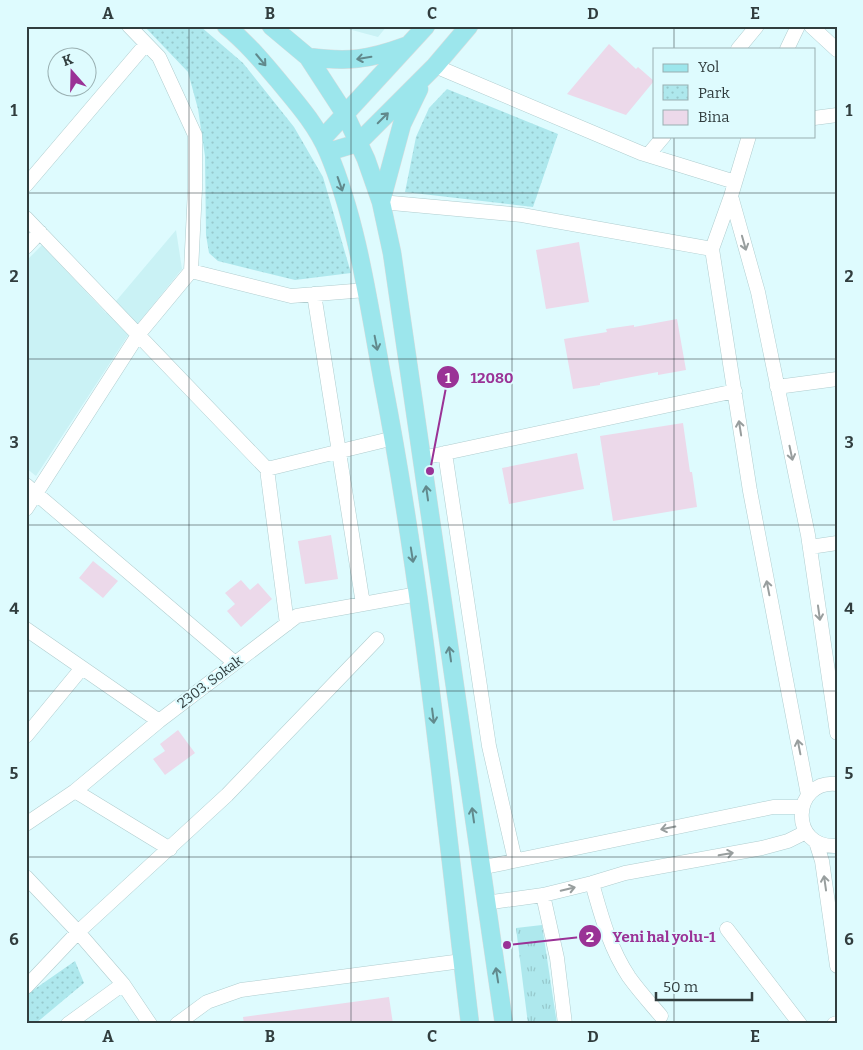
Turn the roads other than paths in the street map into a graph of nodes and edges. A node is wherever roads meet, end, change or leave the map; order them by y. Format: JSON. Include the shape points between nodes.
{"nodes":[{"id":1,"x":129,"y":26,"type":"edge"},
{"id":2,"x":226,"y":26,"type":"edge"},
{"id":3,"x":271,"y":26,"type":"edge"},
{"id":4,"x":426,"y":26,"type":"edge"},
{"id":5,"x":469,"y":26,"type":"edge"},
{"id":6,"x":757,"y":26,"type":"edge"},
{"id":7,"x":798,"y":26,"type":"edge"},
{"id":8,"x":811,"y":26,"type":"edge"},
{"id":9,"x":146,"y":44,"type":"junction"},
{"id":10,"x":411,"y":44,"type":"junction"},
{"id":11,"x":739,"y":48,"type":"edge"},
{"id":12,"x":787,"y":48,"type":"edge"},
{"id":13,"x":837,"y":50,"type":"edge"},
{"id":14,"x":308,"y":57,"type":"junction"},
{"id":15,"x":429,"y":72,"type":"junction"},
{"id":16,"x":346,"y":114,"type":"junction"},
{"id":17,"x":837,"y":115,"type":"edge"},
{"id":18,"x":816,"y":118,"type":"edge"},
{"id":19,"x":662,"y":138,"type":"edge"},
{"id":20,"x":748,"y":138,"type":"edge"},
{"id":21,"x":358,"y":142,"type":"junction"},
{"id":22,"x":325,"y":145,"type":"junction"},
{"id":23,"x":648,"y":155,"type":"junction"},
{"id":24,"x":735,"y":182,"type":"junction"},
{"id":25,"x":26,"y":185,"type":"edge"},
{"id":26,"x":731,"y":196,"type":"junction"},
{"id":27,"x":381,"y":202,"type":"junction"},
{"id":28,"x":26,"y":218,"type":"edge"},
{"id":29,"x":40,"y":232,"type":"junction"},
{"id":30,"x":26,"y":247,"type":"edge"},
{"id":31,"x":712,"y":249,"type":"junction"},
{"id":32,"x":191,"y":271,"type":"junction"},
{"id":33,"x":366,"y":290,"type":"junction"},
{"id":34,"x":314,"y":294,"type":"junction"},
{"id":35,"x":138,"y":335,"type":"junction"},
{"id":36,"x":837,"y":379,"type":"edge"},
{"id":37,"x":778,"y":387,"type":"junction"},
{"id":38,"x":735,"y":391,"type":"junction"},
{"id":39,"x":394,"y":438,"type":"junction"},
{"id":40,"x":340,"y":452,"type":"junction"},
{"id":41,"x":444,"y":453,"type":"junction"},
{"id":42,"x":422,"y":458,"type":"junction"},
{"id":43,"x":267,"y":470,"type":"junction"},
{"id":44,"x":32,"y":489,"type":"edge"},
{"id":45,"x":26,"y":509,"type":"edge"},
{"id":46,"x":837,"y":543,"type":"edge"},
{"id":47,"x":810,"y":547,"type":"junction"},
{"id":48,"x":418,"y":594,"type":"junction"},
{"id":49,"x":363,"y":604,"type":"junction"},
{"id":50,"x":287,"y":624,"type":"junction"},
{"id":51,"x":26,"y":630,"type":"edge"},
{"id":52,"x":378,"y":639,"type":"dead end"},
{"id":53,"x":830,"y":646,"type":"edge"},
{"id":54,"x":235,"y":663,"type":"junction"},
{"id":55,"x":82,"y":668,"type":"junction"},
{"id":56,"x":159,"y":721,"type":"junction"},
{"id":57,"x":837,"y":733,"type":"edge"},
{"id":58,"x":26,"y":736,"type":"edge"},
{"id":59,"x":837,"y":784,"type":"edge"},
{"id":60,"x":75,"y":791,"type":"junction"},
{"id":61,"x":805,"y":801,"type":"junction"},
{"id":62,"x":26,"y":824,"type":"edge"},
{"id":63,"x":811,"y":837,"type":"junction"},
{"id":64,"x":837,"y":846,"type":"edge"},
{"id":65,"x":170,"y":848,"type":"junction"},
{"id":66,"x":515,"y":860,"type":"junction"},
{"id":67,"x":480,"y":868,"type":"junction"},
{"id":68,"x":26,"y":877,"type":"edge"},
{"id":69,"x":592,"y":883,"type":"junction"},
{"id":70,"x":542,"y":895,"type":"junction"},
{"id":71,"x":485,"y":903,"type":"junction"},
{"id":72,"x":727,"y":929,"type":"dead end"},
{"id":73,"x":78,"y":932,"type":"junction"},
{"id":74,"x":462,"y":961,"type":"junction"},
{"id":75,"x":837,"y":966,"type":"edge"},
{"id":76,"x":123,"y":984,"type":"junction"},
{"id":77,"x":26,"y":987,"type":"edge"},
{"id":78,"x":661,"y":1016,"type":"dead end"},
{"id":79,"x":68,"y":1024,"type":"edge"},
{"id":80,"x":150,"y":1024,"type":"edge"},
{"id":81,"x":177,"y":1024,"type":"edge"},
{"id":82,"x":470,"y":1024,"type":"edge"},
{"id":83,"x":504,"y":1024,"type":"edge"},
{"id":84,"x":565,"y":1024,"type":"edge"},
{"id":85,"x":800,"y":1024,"type":"edge"}],
"edges":[{"from":1,"to":9,"type":"street"},
{"from":2,"to":22,"type":"main road","one_way":true,"via":[[243,40],[307,115]]},
{"from":3,"to":14,"type":"main road"},
{"from":4,"to":10,"type":"main road"},
{"from":5,"to":15,"type":"main road"},
{"from":6,"to":11,"type":"street"},
{"from":7,"to":12,"type":"street"},
{"from":8,"to":13,"type":"street"},
{"from":9,"to":25,"type":"street"},
{"from":9,"to":32,"type":"street","via":[[159,58],[195,135]]},
{"from":10,"to":14,"type":"main road","one_way":true,"via":[[380,56],[351,60]]},
{"from":10,"to":16,"type":"main road"},
{"from":14,"to":16,"type":"main road"},
{"from":21,"to":15,"type":"main road","one_way":true},
{"from":15,"to":23,"type":"street"},
{"from":15,"to":27,"type":"main road","via":[[402,124]]},
{"from":16,"to":21,"type":"main road"},
{"from":16,"to":22,"type":"main road"},
{"from":17,"to":18,"type":"street"},
{"from":19,"to":23,"type":"street"},
{"from":20,"to":24,"type":"street"},
{"from":21,"to":22,"type":"main road"},
{"from":21,"to":27,"type":"main road"},
{"from":22,"to":33,"type":"main road","one_way":true,"via":[[342,189]]},
{"from":23,"to":24,"type":"street"},
{"from":24,"to":26,"type":"street"},
{"from":26,"to":31,"type":"street"},
{"from":26,"to":37,"type":"street","one_way":true,"via":[[758,292]]},
{"from":27,"to":31,"type":"street","via":[[522,215]]},
{"from":27,"to":42,"type":"main road","via":[[392,253]]},
{"from":28,"to":29,"type":"street"},
{"from":29,"to":30,"type":"street"},
{"from":29,"to":35,"type":"street"},
{"from":31,"to":38,"type":"street"},
{"from":32,"to":34,"type":"street","via":[[291,296]]},
{"from":32,"to":35,"type":"street"},
{"from":33,"to":34,"type":"street"},
{"from":33,"to":39,"type":"main road","one_way":true},
{"from":34,"to":40,"type":"street"},
{"from":35,"to":43,"type":"street"},
{"from":35,"to":44,"type":"street"},
{"from":36,"to":37,"type":"street"},
{"from":37,"to":47,"type":"street","one_way":true},
{"from":38,"to":41,"type":"street"},
{"from":61,"to":38,"type":"street","one_way":true},
{"from":39,"to":40,"type":"street"},
{"from":39,"to":48,"type":"main road","one_way":true},
{"from":40,"to":43,"type":"street"},
{"from":40,"to":49,"type":"street"},
{"from":41,"to":42,"type":"street"},
{"from":41,"to":66,"type":"street","via":[[489,746]]},
{"from":67,"to":42,"type":"main road","one_way":true},
{"from":43,"to":50,"type":"street"},
{"from":44,"to":45,"type":"street"},
{"from":44,"to":54,"type":"street"},
{"from":46,"to":47,"type":"street"},
{"from":47,"to":53,"type":"street","one_way":true},
{"from":48,"to":49,"type":"street","name":"2303. Sokak"},
{"from":48,"to":74,"type":"main road","one_way":true},
{"from":49,"to":50,"type":"street","name":"2303. Sokak","via":[[297,616]]},
{"from":50,"to":54,"type":"street","name":"2303. Sokak"},
{"from":51,"to":55,"type":"street"},
{"from":52,"to":65,"type":"street","via":[[227,795]]},
{"from":53,"to":57,"type":"street"},
{"from":54,"to":56,"type":"street","name":"2303. Sokak"},
{"from":55,"to":56,"type":"street"},
{"from":55,"to":58,"type":"street"},
{"from":56,"to":60,"type":"street","name":"2303. Sokak"},
{"from":59,"to":61,"type":"street","via":[[818,787]]},
{"from":60,"to":62,"type":"street","name":"2303. Sokak"},
{"from":60,"to":65,"type":"street"},
{"from":61,"to":63,"type":"street","via":[[802,820]]},
{"from":61,"to":66,"type":"street","one_way":true},
{"from":63,"to":64,"type":"street","via":[[828,846]]},
{"from":69,"to":63,"type":"street","one_way":true,"via":[[625,873]]},
{"from":75,"to":63,"type":"street","one_way":true,"via":[[822,861]]},
{"from":65,"to":73,"type":"street"},
{"from":66,"to":67,"type":"street"},
{"from":67,"to":71,"type":"main road"},
{"from":68,"to":73,"type":"street"},
{"from":70,"to":69,"type":"street","one_way":true},
{"from":69,"to":78,"type":"street","via":[[606,931],[620,962]]},
{"from":70,"to":71,"type":"street"},
{"from":70,"to":84,"type":"street","via":[[557,958]]},
{"from":83,"to":71,"type":"main road","one_way":true},
{"from":72,"to":85,"type":"street"},
{"from":73,"to":76,"type":"street"},
{"from":73,"to":77,"type":"street"},
{"from":74,"to":81,"type":"street","via":[[242,990],[207,1002]]},
{"from":74,"to":82,"type":"main road"},
{"from":76,"to":79,"type":"street"},
{"from":76,"to":80,"type":"street"}]}
